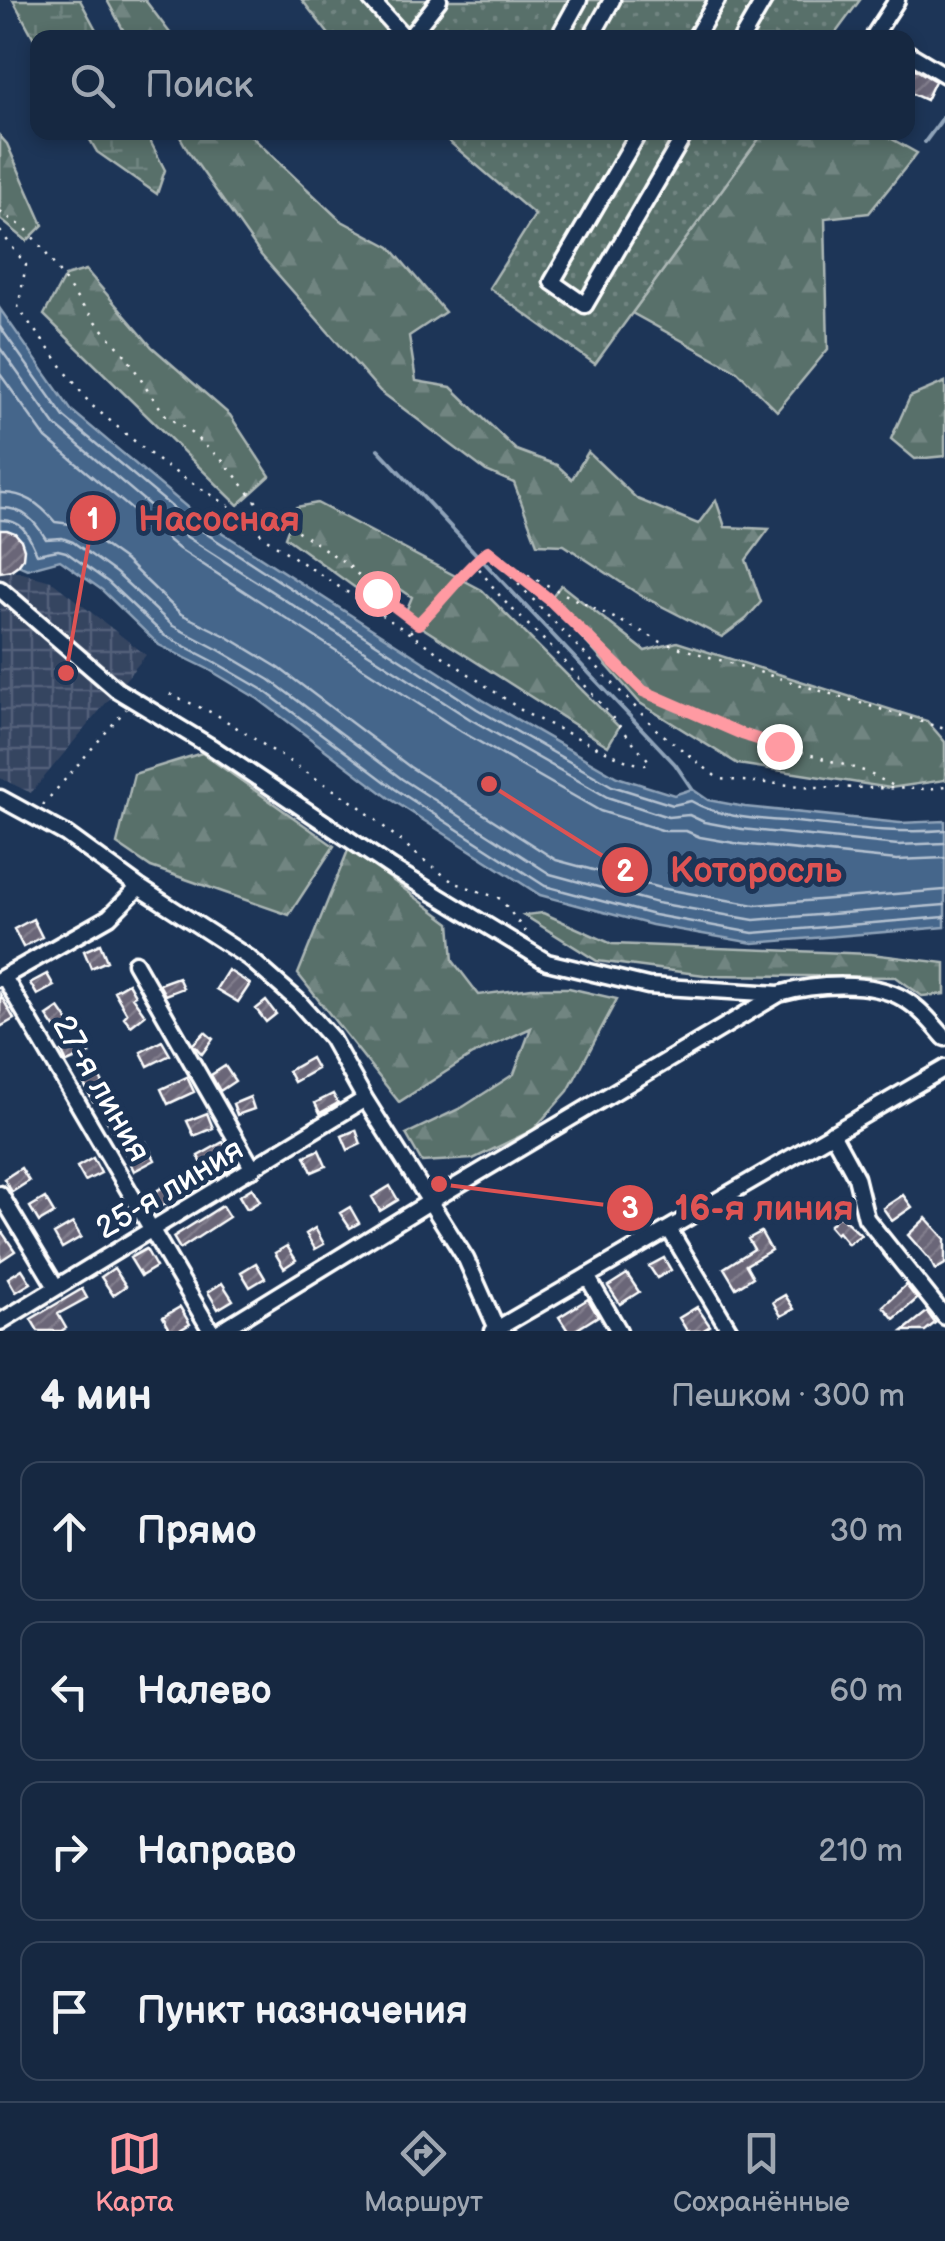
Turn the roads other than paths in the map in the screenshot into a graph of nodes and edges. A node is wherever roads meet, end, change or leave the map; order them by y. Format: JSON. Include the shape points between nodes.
{"nodes":[{"id":1,"x":371,"y":0,"type":"edge"},
{"id":2,"x":439,"y":0,"type":"edge"},
{"id":3,"x":579,"y":0,"type":"edge"},
{"id":4,"x":612,"y":0,"type":"edge"},
{"id":5,"x":717,"y":0,"type":"edge"},
{"id":6,"x":764,"y":0,"type":"edge"},
{"id":7,"x":898,"y":0,"type":"edge"},
{"id":8,"x":399,"y":30,"type":"edge"},
{"id":9,"x":414,"y":30,"type":"edge"},
{"id":10,"x":562,"y":30,"type":"edge"},
{"id":11,"x":595,"y":30,"type":"edge"},
{"id":12,"x":700,"y":30,"type":"edge"},
{"id":13,"x":747,"y":30,"type":"edge"},
{"id":14,"x":878,"y":30,"type":"edge"},
{"id":15,"x":915,"y":57,"type":"edge"},
{"id":16,"x":945,"y":75,"type":"edge"},
{"id":17,"x":634,"y":140,"type":"edge"},
{"id":18,"x":681,"y":140,"type":"edge"},
{"id":19,"x":0,"y":589,"type":"edge"},
{"id":20,"x":0,"y":798,"type":"edge"},
{"id":21,"x":140,"y":887,"type":"junction"},
{"id":22,"x":135,"y":964,"type":"dead end"},
{"id":23,"x":2,"y":978,"type":"edge"},
{"id":24,"x":779,"y":994,"type":"junction"},
{"id":25,"x":945,"y":1038,"type":"edge"},
{"id":26,"x":945,"y":1068,"type":"edge"},
{"id":27,"x":364,"y":1099,"type":"junction"},
{"id":28,"x":832,"y":1133,"type":"junction"},
{"id":29,"x":253,"y":1169,"type":"junction"},
{"id":30,"x":0,"y":1194,"type":"edge"},
{"id":31,"x":431,"y":1202,"type":"junction"},
{"id":32,"x":669,"y":1229,"type":"junction"},
{"id":33,"x":152,"y":1230,"type":"junction"},
{"id":34,"x":587,"y":1276,"type":"junction"},
{"id":35,"x":56,"y":1287,"type":"junction"},
{"id":36,"x":945,"y":1317,"type":"edge"},
{"id":37,"x":0,"y":1322,"type":"edge"},
{"id":38,"x":496,"y":1330,"type":"edge"},
{"id":39,"x":211,"y":1331,"type":"edge"},
{"id":40,"x":220,"y":1331,"type":"edge"},
{"id":41,"x":619,"y":1331,"type":"edge"},
{"id":42,"x":730,"y":1331,"type":"edge"}],
"edges":[{"from":1,"to":8,"type":"street"},
{"from":2,"to":9,"type":"street"},
{"from":3,"to":10,"type":"street"},
{"from":4,"to":11,"type":"street"},
{"from":5,"to":12,"type":"street"},
{"from":6,"to":13,"type":"street"},
{"from":7,"to":14,"type":"street"},
{"from":15,"to":16,"type":"street"},
{"from":17,"to":18,"type":"street","via":[[552,282],[585,305]]},
{"from":19,"to":24,"type":"street","via":[[133,700],[547,962],[648,986]]},
{"from":20,"to":21,"type":"street","via":[[66,834]]},
{"from":21,"to":23,"type":"street","via":[[110,918]]},
{"from":21,"to":27,"type":"street","via":[[249,958],[298,1001],[331,1038]]},
{"from":22,"to":29,"type":"street"},
{"from":23,"to":33,"type":"street","name":"27-я линия"},
{"from":24,"to":25,"type":"street","via":[[837,986],[884,991],[917,1008]]},
{"from":24,"to":31,"type":"street"},
{"from":26,"to":28,"type":"street"},
{"from":27,"to":29,"type":"street","name":"25-я линия"},
{"from":27,"to":31,"type":"street"},
{"from":28,"to":32,"type":"street"},
{"from":28,"to":36,"type":"street","via":[[856,1177],[866,1218]]},
{"from":29,"to":33,"type":"street","name":"25-я линия"},
{"from":30,"to":35,"type":"street"},
{"from":31,"to":38,"type":"street","via":[[466,1259]]},
{"from":31,"to":40,"type":"street"},
{"from":32,"to":34,"type":"street"},
{"from":32,"to":42,"type":"street"},
{"from":33,"to":35,"type":"street","name":"25-я линия"},
{"from":33,"to":39,"type":"street","name":"27-я линия"},
{"from":34,"to":38,"type":"street"},
{"from":34,"to":41,"type":"street"},
{"from":35,"to":37,"type":"street","name":"25-я линия"}]}
